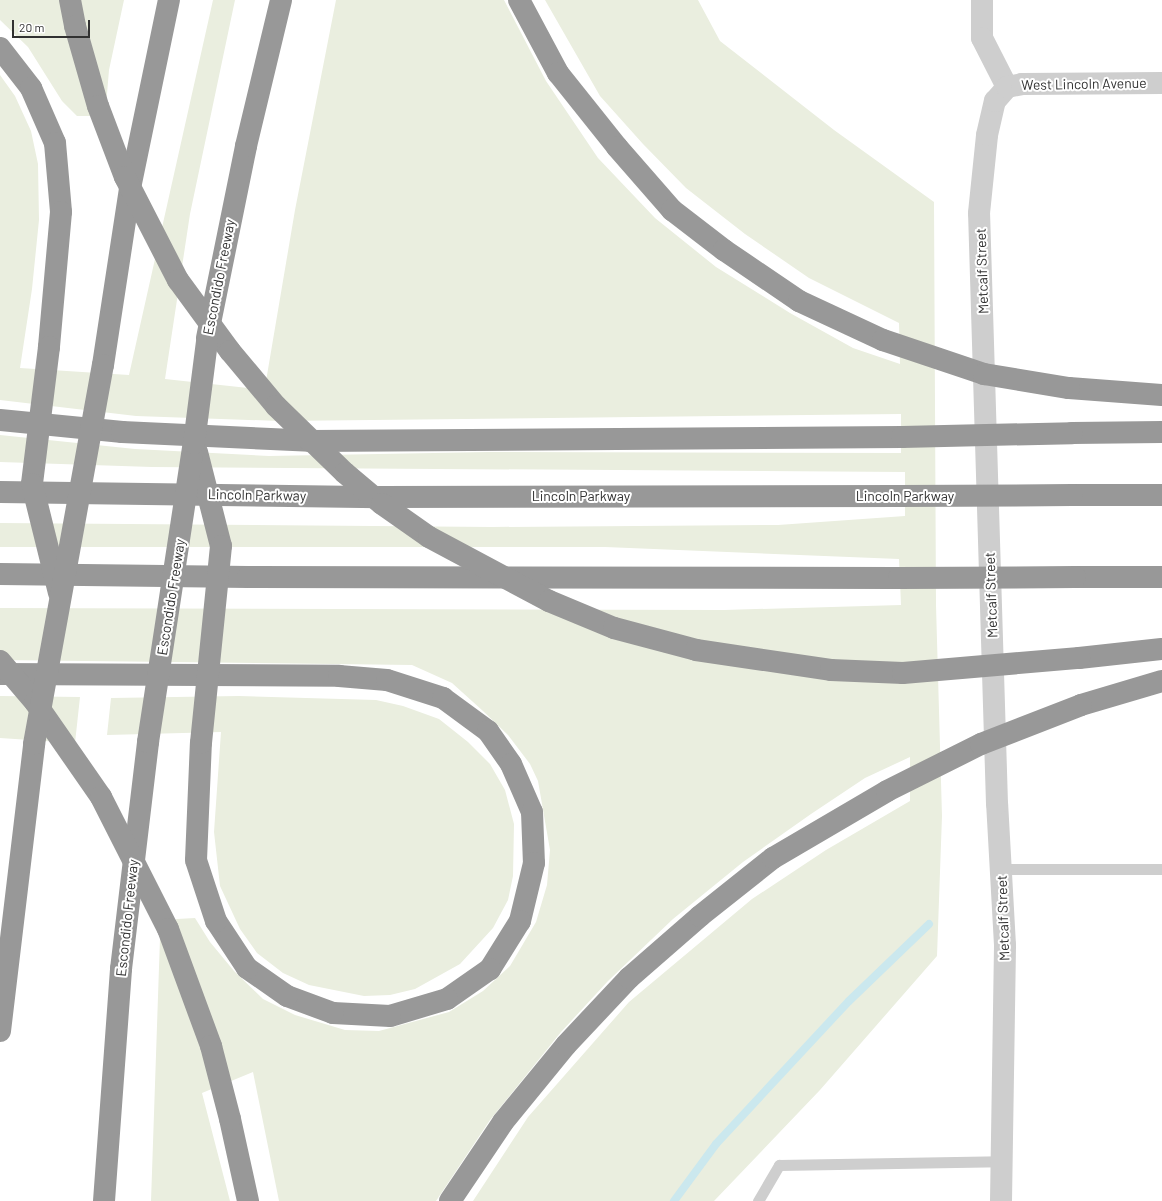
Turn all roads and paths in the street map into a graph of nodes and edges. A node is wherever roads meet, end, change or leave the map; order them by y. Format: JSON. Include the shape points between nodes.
{"nodes":[{"id":1,"x":70,"y":0,"type":"edge"},
{"id":2,"x":170,"y":0,"type":"edge"},
{"id":3,"x":281,"y":0,"type":"edge"},
{"id":4,"x":519,"y":0,"type":"edge"},
{"id":5,"x":982,"y":0,"type":"edge"},
{"id":6,"x":0,"y":48,"type":"edge"},
{"id":7,"x":1162,"y":83,"type":"edge"},
{"id":8,"x":1007,"y":87,"type":"junction"},
{"id":9,"x":1162,"y":395,"type":"edge"},
{"id":10,"x":0,"y":420,"type":"edge"},
{"id":11,"x":1162,"y":432,"type":"edge"},
{"id":12,"x":194,"y":443,"type":"junction"},
{"id":13,"x":0,"y":492,"type":"edge"},
{"id":14,"x":1162,"y":495,"type":"edge"},
{"id":15,"x":0,"y":574,"type":"edge"},
{"id":16,"x":1162,"y":578,"type":"edge"},
{"id":17,"x":61,"y":600,"type":"junction"},
{"id":18,"x":1162,"y":650,"type":"edge"},
{"id":19,"x":0,"y":661,"type":"edge"},
{"id":20,"x":0,"y":674,"type":"edge"},
{"id":21,"x":1162,"y":681,"type":"edge"},
{"id":22,"x":1001,"y":869,"type":"junction"},
{"id":23,"x":1162,"y":870,"type":"edge"},
{"id":24,"x":0,"y":1030,"type":"edge"},
{"id":25,"x":1000,"y":1161,"type":"junction"},
{"id":26,"x":104,"y":1201,"type":"edge"},
{"id":27,"x":248,"y":1201,"type":"edge"},
{"id":28,"x":450,"y":1201,"type":"edge"},
{"id":29,"x":758,"y":1201,"type":"edge"},
{"id":30,"x":1001,"y":1201,"type":"edge"}],
"edges":[{"from":1,"to":18,"type":"highway","bridge":true,"via":[[98,106],[122,170],[178,280],[230,351],[276,406],[345,473],[382,504],[429,537],[549,601],[614,628],[696,650],[831,670],[903,673]]},
{"from":2,"to":17,"type":"highway","bridge":true,"via":[[130,188],[103,365]]},
{"from":3,"to":12,"type":"highway","name":"Escondido Freeway","bridge":true,"via":[[246,146],[207,341]]},
{"from":4,"to":9,"type":"highway","bridge":true,"via":[[558,73],[672,210],[724,250],[799,301],[883,340],[984,374],[1069,388]]},
{"from":5,"to":8,"type":"street","via":[[982,38]]},
{"from":6,"to":17,"type":"highway","bridge":true,"via":[[31,88],[55,143],[61,212],[49,347],[32,484]]},
{"from":7,"to":8,"type":"street","name":"West Lincoln Avenue","via":[[1022,84]]},
{"from":8,"to":22,"type":"street","name":"Metcalf Street","via":[[995,101],[987,135],[979,213]]},
{"from":10,"to":11,"type":"highway","bridge":true,"via":[[122,432],[310,441],[902,437]]},
{"from":12,"to":20,"type":"highway","bridge":true,"via":[[221,546],[201,743],[196,860],[216,921],[247,968],[287,996],[333,1013],[390,1016],[447,999],[490,969],[520,920],[534,863],[532,812],[511,764],[488,731],[443,698],[387,680],[339,676]]},
{"from":12,"to":26,"type":"highway","name":"Escondido Freeway","bridge":true,"via":[[148,742],[121,969]]},
{"from":13,"to":14,"type":"highway","name":"Lincoln Parkway","bridge":true,"via":[[380,496]]},
{"from":15,"to":16,"type":"highway","bridge":true,"via":[[248,577]]},
{"from":17,"to":24,"type":"highway","bridge":true,"via":[[34,744]]},
{"from":19,"to":27,"type":"highway","bridge":true,"via":[[35,702],[101,797],[168,929],[210,1046],[230,1119]]},
{"from":21,"to":28,"type":"highway","bridge":true,"via":[[1081,704],[981,744],[887,791],[773,858],[700,916],[629,978],[566,1045],[503,1122]]},
{"from":22,"to":23,"type":"lane"},
{"from":22,"to":25,"type":"street","name":"Metcalf Street","via":[[1005,945]]},
{"from":25,"to":29,"type":"lane","via":[[779,1165]]},
{"from":25,"to":30,"type":"street","name":"Metcalf Street"}]}
